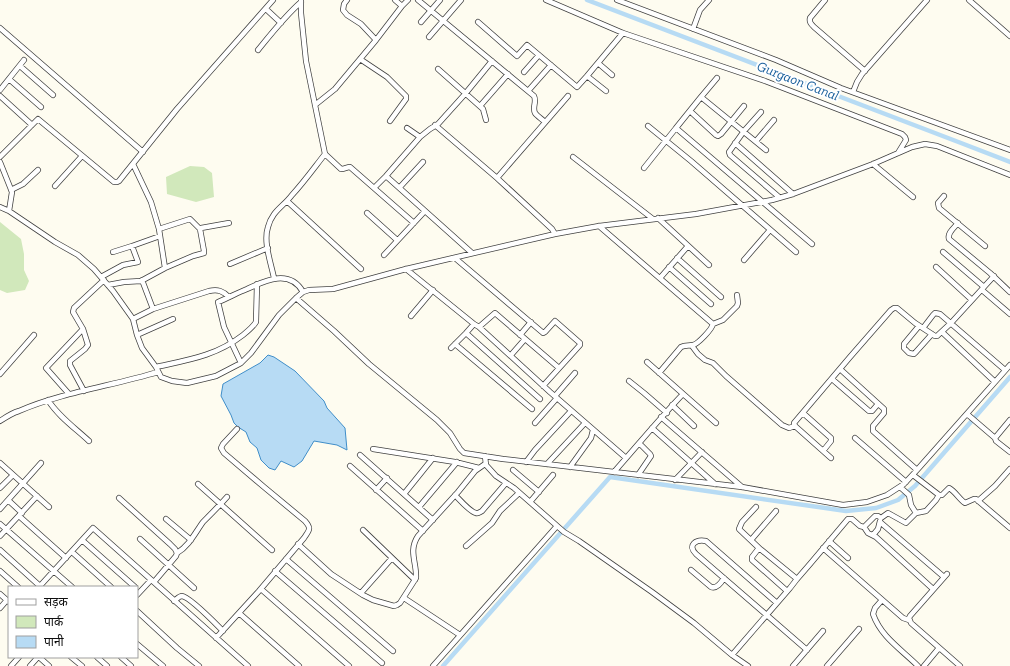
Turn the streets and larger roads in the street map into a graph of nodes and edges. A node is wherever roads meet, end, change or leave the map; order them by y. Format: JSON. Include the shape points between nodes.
{"nodes":[{"id":1,"x":273,"y":0,"type":"edge"},
{"id":2,"x":348,"y":0,"type":"edge"},
{"id":3,"x":395,"y":0,"type":"edge"},
{"id":4,"x":408,"y":0,"type":"edge"},
{"id":5,"x":418,"y":0,"type":"edge"},
{"id":6,"x":440,"y":0,"type":"edge"},
{"id":7,"x":461,"y":0,"type":"edge"},
{"id":8,"x":546,"y":0,"type":"edge"},
{"id":9,"x":617,"y":0,"type":"edge"},
{"id":10,"x":709,"y":0,"type":"edge"},
{"id":11,"x":825,"y":0,"type":"edge"},
{"id":12,"x":927,"y":0,"type":"edge"},
{"id":13,"x":969,"y":0,"type":"edge"},
{"id":14,"x":301,"y":1,"type":"edge"},
{"id":15,"x":402,"y":6,"type":"junction"},
{"id":16,"x":266,"y":9,"type":"junction"},
{"id":17,"x":431,"y":10,"type":"junction"},
{"id":18,"x":443,"y":20,"type":"junction"},
{"id":19,"x":421,"y":22,"type":"dead end"},
{"id":20,"x":478,"y":22,"type":"dead end"},
{"id":21,"x":281,"y":23,"type":"junction"},
{"id":22,"x":0,"y":28,"type":"edge"},
{"id":23,"x":692,"y":29,"type":"junction"},
{"id":24,"x":623,"y":32,"type":"junction"},
{"id":25,"x":1010,"y":36,"type":"edge"},
{"id":26,"x":429,"y":37,"type":"dead end"},
{"id":27,"x":376,"y":40,"type":"junction"},
{"id":28,"x":258,"y":50,"type":"dead end"},
{"id":29,"x":539,"y":55,"type":"junction"},
{"id":30,"x":360,"y":59,"type":"junction"},
{"id":31,"x":24,"y":60,"type":"dead end"},
{"id":32,"x":492,"y":61,"type":"junction"},
{"id":33,"x":598,"y":63,"type":"junction"},
{"id":34,"x":551,"y":65,"type":"junction"},
{"id":35,"x":20,"y":66,"type":"junction"},
{"id":36,"x":438,"y":69,"type":"dead end"},
{"id":37,"x":865,"y":71,"type":"junction"},
{"id":38,"x":524,"y":72,"type":"dead end"},
{"id":39,"x":508,"y":74,"type":"junction"},
{"id":40,"x":612,"y":75,"type":"dead end"},
{"id":41,"x":587,"y":76,"type":"junction"},
{"id":42,"x":717,"y":78,"type":"dead end"},
{"id":43,"x":9,"y":79,"type":"junction"},
{"id":44,"x":0,"y":90,"type":"edge"},
{"id":45,"x":528,"y":91,"type":"junction"},
{"id":46,"x":606,"y":91,"type":"dead end"},
{"id":47,"x":853,"y":92,"type":"junction"},
{"id":48,"x":465,"y":94,"type":"junction"},
{"id":49,"x":53,"y":95,"type":"dead end"},
{"id":50,"x":0,"y":96,"type":"edge"},
{"id":51,"x":568,"y":96,"type":"dead end"},
{"id":52,"x":701,"y":97,"type":"junction"},
{"id":53,"x":315,"y":105,"type":"junction"},
{"id":54,"x":480,"y":106,"type":"junction"},
{"id":55,"x":744,"y":106,"type":"dead end"},
{"id":56,"x":41,"y":107,"type":"dead end"},
{"id":57,"x":690,"y":111,"type":"junction"},
{"id":58,"x":761,"y":112,"type":"dead end"},
{"id":59,"x":486,"y":120,"type":"dead end"},
{"id":60,"x":774,"y":120,"type":"dead end"},
{"id":61,"x":390,"y":121,"type":"dead end"},
{"id":62,"x":731,"y":121,"type":"junction"},
{"id":63,"x":545,"y":122,"type":"junction"},
{"id":64,"x":32,"y":124,"type":"junction"},
{"id":65,"x":435,"y":125,"type":"junction"},
{"id":66,"x":648,"y":126,"type":"dead end"},
{"id":67,"x":408,"y":128,"type":"dead end"},
{"id":68,"x":676,"y":128,"type":"junction"},
{"id":69,"x":744,"y":131,"type":"junction"},
{"id":70,"x":420,"y":136,"type":"junction"},
{"id":71,"x":666,"y":141,"type":"junction"},
{"id":72,"x":756,"y":141,"type":"junction"},
{"id":73,"x":735,"y":143,"type":"junction"},
{"id":74,"x":766,"y":150,"type":"dead end"},
{"id":75,"x":1010,"y":150,"type":"edge"},
{"id":76,"x":142,"y":152,"type":"junction"},
{"id":77,"x":898,"y":153,"type":"junction"},
{"id":78,"x":325,"y":154,"type":"junction"},
{"id":79,"x":82,"y":156,"type":"junction"},
{"id":80,"x":0,"y":157,"type":"edge"},
{"id":81,"x":573,"y":157,"type":"dead end"},
{"id":82,"x":0,"y":162,"type":"edge"},
{"id":83,"x":423,"y":162,"type":"dead end"},
{"id":84,"x":133,"y":164,"type":"junction"},
{"id":85,"x":873,"y":164,"type":"junction"},
{"id":86,"x":644,"y":168,"type":"dead end"},
{"id":87,"x":38,"y":170,"type":"dead end"},
{"id":88,"x":1010,"y":175,"type":"edge"},
{"id":89,"x":386,"y":176,"type":"junction"},
{"id":90,"x":497,"y":178,"type":"junction"},
{"id":91,"x":55,"y":186,"type":"dead end"},
{"id":92,"x":400,"y":187,"type":"junction"},
{"id":93,"x":374,"y":188,"type":"junction"},
{"id":94,"x":11,"y":190,"type":"junction"},
{"id":95,"x":793,"y":194,"type":"junction"},
{"id":96,"x":944,"y":196,"type":"dead end"},
{"id":97,"x":779,"y":197,"type":"junction"},
{"id":98,"x":913,"y":197,"type":"dead end"},
{"id":99,"x":287,"y":201,"type":"junction"},
{"id":100,"x":763,"y":201,"type":"junction"},
{"id":101,"x":742,"y":206,"type":"junction"},
{"id":102,"x":0,"y":207,"type":"edge"},
{"id":103,"x":9,"y":211,"type":"junction"},
{"id":104,"x":426,"y":211,"type":"junction"},
{"id":105,"x":367,"y":214,"type":"dead end"},
{"id":106,"x":655,"y":219,"type":"junction"},
{"id":107,"x":229,"y":223,"type":"dead end"},
{"id":108,"x":414,"y":223,"type":"junction"},
{"id":109,"x":958,"y":223,"type":"junction"},
{"id":110,"x":599,"y":226,"type":"junction"},
{"id":111,"x":159,"y":229,"type":"junction"},
{"id":112,"x":200,"y":230,"type":"junction"},
{"id":113,"x":770,"y":230,"type":"junction"},
{"id":114,"x":555,"y":234,"type":"junction"},
{"id":115,"x":160,"y":236,"type":"junction"},
{"id":116,"x":397,"y":240,"type":"junction"},
{"id":117,"x":812,"y":244,"type":"dead end"},
{"id":118,"x":132,"y":246,"type":"junction"},
{"id":119,"x":688,"y":246,"type":"junction"},
{"id":120,"x":985,"y":246,"type":"dead end"},
{"id":121,"x":268,"y":248,"type":"junction"},
{"id":122,"x":113,"y":252,"type":"dead end"},
{"id":123,"x":796,"y":252,"type":"dead end"},
{"id":124,"x":942,"y":252,"type":"dead end"},
{"id":125,"x":472,"y":253,"type":"junction"},
{"id":126,"x":384,"y":255,"type":"dead end"},
{"id":127,"x":455,"y":258,"type":"junction"},
{"id":128,"x":677,"y":258,"type":"junction"},
{"id":129,"x":744,"y":260,"type":"dead end"},
{"id":130,"x":230,"y":264,"type":"dead end"},
{"id":131,"x":709,"y":265,"type":"dead end"},
{"id":132,"x":670,"y":267,"type":"junction"},
{"id":133,"x":936,"y":267,"type":"dead end"},
{"id":134,"x":165,"y":268,"type":"junction"},
{"id":135,"x":361,"y":269,"type":"dead end"},
{"id":136,"x":406,"y":269,"type":"junction"},
{"id":137,"x":994,"y":276,"type":"junction"},
{"id":138,"x":274,"y":278,"type":"junction"},
{"id":139,"x":660,"y":278,"type":"junction"},
{"id":140,"x":103,"y":279,"type":"junction"},
{"id":141,"x":142,"y":280,"type":"junction"},
{"id":142,"x":257,"y":284,"type":"junction"},
{"id":143,"x":108,"y":285,"type":"junction"},
{"id":144,"x":982,"y":288,"type":"junction"},
{"id":145,"x":433,"y":290,"type":"junction"},
{"id":146,"x":303,"y":292,"type":"junction"},
{"id":147,"x":1010,"y":292,"type":"edge"},
{"id":148,"x":737,"y":295,"type":"dead end"},
{"id":149,"x":229,"y":297,"type":"junction"},
{"id":150,"x":721,"y":297,"type":"dead end"},
{"id":151,"x":296,"y":298,"type":"junction"},
{"id":152,"x":972,"y":300,"type":"junction"},
{"id":153,"x":711,"y":304,"type":"dead end"},
{"id":154,"x":153,"y":309,"type":"junction"},
{"id":155,"x":1010,"y":314,"type":"edge"},
{"id":156,"x":411,"y":316,"type":"dead end"},
{"id":157,"x":133,"y":319,"type":"junction"},
{"id":158,"x":173,"y":320,"type":"dead end"},
{"id":159,"x":531,"y":322,"type":"junction"},
{"id":160,"x":951,"y":323,"type":"junction"},
{"id":161,"x":474,"y":324,"type":"junction"},
{"id":162,"x":713,"y":324,"type":"junction"},
{"id":163,"x":479,"y":327,"type":"junction"},
{"id":164,"x":921,"y":327,"type":"junction"},
{"id":165,"x":83,"y":329,"type":"junction"},
{"id":166,"x":942,"y":332,"type":"junction"},
{"id":167,"x":466,"y":333,"type":"junction"},
{"id":168,"x":932,"y":334,"type":"junction"},
{"id":169,"x":34,"y":335,"type":"dead end"},
{"id":170,"x":137,"y":335,"type":"junction"},
{"id":171,"x":520,"y":335,"type":"junction"},
{"id":172,"x":525,"y":339,"type":"junction"},
{"id":173,"x":232,"y":344,"type":"junction"},
{"id":174,"x":455,"y":344,"type":"junction"},
{"id":175,"x":692,"y":346,"type":"junction"},
{"id":176,"x":451,"y":348,"type":"dead end"},
{"id":177,"x":510,"y":355,"type":"junction"},
{"id":178,"x":647,"y":362,"type":"dead end"},
{"id":179,"x":241,"y":363,"type":"junction"},
{"id":180,"x":1010,"y":365,"type":"edge"},
{"id":181,"x":559,"y":368,"type":"junction"},
{"id":182,"x":157,"y":369,"type":"junction"},
{"id":183,"x":840,"y":369,"type":"junction"},
{"id":184,"x":1005,"y":370,"type":"junction"},
{"id":185,"x":575,"y":373,"type":"dead end"},
{"id":186,"x":659,"y":373,"type":"junction"},
{"id":187,"x":0,"y":374,"type":"edge"},
{"id":188,"x":832,"y":379,"type":"junction"},
{"id":189,"x":628,"y":381,"type":"dead end"},
{"id":190,"x":996,"y":382,"type":"junction"},
{"id":191,"x":543,"y":386,"type":"junction"},
{"id":192,"x":84,"y":391,"type":"junction"},
{"id":193,"x":69,"y":394,"type":"junction"},
{"id":194,"x":683,"y":394,"type":"junction"},
{"id":195,"x":556,"y":397,"type":"junction"},
{"id":196,"x":540,"y":399,"type":"dead end"},
{"id":197,"x":48,"y":400,"type":"junction"},
{"id":198,"x":878,"y":404,"type":"junction"},
{"id":199,"x":672,"y":405,"type":"junction"},
{"id":200,"x":532,"y":409,"type":"dead end"},
{"id":201,"x":571,"y":411,"type":"junction"},
{"id":202,"x":667,"y":413,"type":"junction"},
{"id":203,"x":803,"y":413,"type":"junction"},
{"id":204,"x":967,"y":414,"type":"junction"},
{"id":205,"x":661,"y":417,"type":"junction"},
{"id":206,"x":1010,"y":420,"type":"edge"},
{"id":207,"x":0,"y":421,"type":"edge"},
{"id":208,"x":535,"y":423,"type":"dead end"},
{"id":209,"x":585,"y":423,"type":"junction"},
{"id":210,"x":716,"y":423,"type":"dead end"},
{"id":211,"x":694,"y":426,"type":"dead end"},
{"id":212,"x":795,"y":426,"type":"junction"},
{"id":213,"x":652,"y":428,"type":"junction"},
{"id":214,"x":237,"y":429,"type":"dead end"},
{"id":215,"x":593,"y":430,"type":"junction"},
{"id":216,"x":855,"y":438,"type":"dead end"},
{"id":217,"x":995,"y":438,"type":"junction"},
{"id":218,"x":89,"y":441,"type":"dead end"},
{"id":219,"x":639,"y":443,"type":"junction"},
{"id":220,"x":1010,"y":444,"type":"edge"},
{"id":221,"x":373,"y":449,"type":"dead end"},
{"id":222,"x":1008,"y":450,"type":"edge"},
{"id":223,"x":823,"y":451,"type":"junction"},
{"id":224,"x":702,"y":452,"type":"junction"},
{"id":225,"x":360,"y":455,"type":"dead end"},
{"id":226,"x":433,"y":458,"type":"junction"},
{"id":227,"x":626,"y":458,"type":"junction"},
{"id":228,"x":831,"y":458,"type":"dead end"},
{"id":229,"x":485,"y":461,"type":"junction"},
{"id":230,"x":457,"y":462,"type":"junction"},
{"id":231,"x":526,"y":462,"type":"junction"},
{"id":232,"x":0,"y":463,"type":"edge"},
{"id":233,"x":41,"y":463,"type":"dead end"},
{"id":234,"x":692,"y":463,"type":"junction"},
{"id":235,"x":547,"y":464,"type":"junction"},
{"id":236,"x":350,"y":466,"type":"dead end"},
{"id":237,"x":570,"y":467,"type":"junction"},
{"id":238,"x":479,"y":468,"type":"junction"},
{"id":239,"x":1010,"y":469,"type":"edge"},
{"id":240,"x":513,"y":470,"type":"dead end"},
{"id":241,"x":918,"y":470,"type":"junction"},
{"id":242,"x":614,"y":472,"type":"junction"},
{"id":243,"x":12,"y":475,"type":"junction"},
{"id":244,"x":553,"y":475,"type":"dead end"},
{"id":245,"x":638,"y":475,"type":"junction"},
{"id":246,"x":387,"y":478,"type":"junction"},
{"id":247,"x":918,"y":478,"type":"junction"},
{"id":248,"x":675,"y":480,"type":"junction"},
{"id":249,"x":906,"y":482,"type":"junction"},
{"id":250,"x":506,"y":483,"type":"junction"},
{"id":251,"x":22,"y":484,"type":"junction"},
{"id":252,"x":198,"y":484,"type":"dead end"},
{"id":253,"x":715,"y":484,"type":"junction"},
{"id":254,"x":0,"y":488,"type":"edge"},
{"id":255,"x":742,"y":488,"type":"junction"},
{"id":256,"x":376,"y":490,"type":"junction"},
{"id":257,"x":903,"y":490,"type":"junction"},
{"id":258,"x":539,"y":492,"type":"junction"},
{"id":259,"x":519,"y":493,"type":"junction"},
{"id":260,"x":404,"y":494,"type":"junction"},
{"id":261,"x":455,"y":495,"type":"junction"},
{"id":262,"x":939,"y":495,"type":"junction"},
{"id":263,"x":37,"y":496,"type":"junction"},
{"id":264,"x":227,"y":497,"type":"dead end"},
{"id":265,"x":119,"y":498,"type":"dead end"},
{"id":266,"x":8,"y":500,"type":"junction"},
{"id":267,"x":978,"y":501,"type":"junction"},
{"id":268,"x":530,"y":502,"type":"junction"},
{"id":269,"x":220,"y":504,"type":"junction"},
{"id":270,"x":49,"y":507,"type":"dead end"},
{"id":271,"x":419,"y":507,"type":"junction"},
{"id":272,"x":756,"y":507,"type":"dead end"},
{"id":273,"x":0,"y":509,"type":"edge"},
{"id":274,"x":776,"y":511,"type":"dead end"},
{"id":275,"x":916,"y":513,"type":"junction"},
{"id":276,"x":20,"y":514,"type":"junction"},
{"id":277,"x":166,"y":519,"type":"dead end"},
{"id":278,"x":433,"y":520,"type":"junction"},
{"id":279,"x":881,"y":520,"type":"junction"},
{"id":280,"x":0,"y":524,"type":"edge"},
{"id":281,"x":558,"y":527,"type":"junction"},
{"id":282,"x":864,"y":527,"type":"junction"},
{"id":283,"x":1010,"y":528,"type":"edge"},
{"id":284,"x":6,"y":529,"type":"junction"},
{"id":285,"x":363,"y":530,"type":"dead end"},
{"id":286,"x":423,"y":531,"type":"junction"},
{"id":287,"x":874,"y":535,"type":"junction"},
{"id":288,"x":0,"y":536,"type":"edge"},
{"id":289,"x":140,"y":539,"type":"dead end"},
{"id":290,"x":82,"y":540,"type":"junction"},
{"id":291,"x":191,"y":540,"type":"junction"},
{"id":292,"x":751,"y":540,"type":"junction"},
{"id":293,"x":829,"y":540,"type":"junction"},
{"id":294,"x":298,"y":544,"type":"junction"},
{"id":295,"x":466,"y":546,"type":"dead end"},
{"id":296,"x":759,"y":548,"type":"junction"},
{"id":297,"x":823,"y":548,"type":"junction"},
{"id":298,"x":0,"y":550,"type":"edge"},
{"id":299,"x":272,"y":550,"type":"dead end"},
{"id":300,"x":72,"y":552,"type":"junction"},
{"id":301,"x":177,"y":553,"type":"junction"},
{"id":302,"x":66,"y":558,"type":"junction"},
{"id":303,"x":286,"y":558,"type":"junction"},
{"id":304,"x":392,"y":558,"type":"junction"},
{"id":305,"x":848,"y":558,"type":"dead end"},
{"id":306,"x":169,"y":565,"type":"junction"},
{"id":307,"x":691,"y":570,"type":"dead end"},
{"id":308,"x":0,"y":571,"type":"edge"},
{"id":309,"x":54,"y":571,"type":"junction"},
{"id":310,"x":275,"y":571,"type":"junction"},
{"id":311,"x":724,"y":578,"type":"junction"},
{"id":312,"x":797,"y":578,"type":"junction"},
{"id":313,"x":415,"y":580,"type":"junction"},
{"id":314,"x":152,"y":581,"type":"junction"},
{"id":315,"x":17,"y":586,"type":"edge"},
{"id":316,"x":39,"y":586,"type":"edge"},
{"id":317,"x":41,"y":586,"type":"edge"},
{"id":318,"x":71,"y":586,"type":"edge"},
{"id":319,"x":110,"y":586,"type":"edge"},
{"id":320,"x":133,"y":586,"type":"edge"},
{"id":321,"x":194,"y":588,"type":"dead end"},
{"id":322,"x":138,"y":589,"type":"edge"},
{"id":323,"x":261,"y":589,"type":"junction"},
{"id":324,"x":933,"y":589,"type":"junction"},
{"id":325,"x":787,"y":591,"type":"junction"},
{"id":326,"x":361,"y":593,"type":"junction"},
{"id":327,"x":0,"y":594,"type":"edge"},
{"id":328,"x":404,"y":598,"type":"junction"},
{"id":329,"x":882,"y":600,"type":"junction"},
{"id":330,"x":8,"y":601,"type":"edge"},
{"id":331,"x":174,"y":601,"type":"junction"},
{"id":332,"x":777,"y":603,"type":"junction"},
{"id":333,"x":0,"y":608,"type":"edge"},
{"id":334,"x":138,"y":611,"type":"edge"},
{"id":335,"x":239,"y":613,"type":"junction"},
{"id":336,"x":767,"y":615,"type":"junction"},
{"id":337,"x":909,"y":620,"type":"junction"},
{"id":338,"x":859,"y":629,"type":"dead end"},
{"id":339,"x":223,"y":631,"type":"junction"},
{"id":340,"x":823,"y":631,"type":"dead end"},
{"id":341,"x":460,"y":635,"type":"junction"},
{"id":342,"x":216,"y":638,"type":"junction"},
{"id":343,"x":138,"y":645,"type":"edge"},
{"id":344,"x":939,"y":648,"type":"junction"},
{"id":345,"x":806,"y":650,"type":"junction"},
{"id":346,"x":393,"y":651,"type":"dead end"},
{"id":347,"x":732,"y":655,"type":"junction"},
{"id":348,"x":18,"y":658,"type":"edge"},
{"id":349,"x":38,"y":658,"type":"edge"},
{"id":350,"x":40,"y":658,"type":"edge"},
{"id":351,"x":72,"y":658,"type":"edge"},
{"id":352,"x":79,"y":658,"type":"edge"},
{"id":353,"x":98,"y":658,"type":"edge"},
{"id":354,"x":122,"y":658,"type":"edge"},
{"id":355,"x":76,"y":661,"type":"junction"},
{"id":356,"x":382,"y":663,"type":"dead end"},
{"id":357,"x":11,"y":666,"type":"edge"},
{"id":358,"x":30,"y":666,"type":"edge"},
{"id":359,"x":50,"y":666,"type":"edge"},
{"id":360,"x":82,"y":666,"type":"edge"},
{"id":361,"x":108,"y":666,"type":"edge"},
{"id":362,"x":131,"y":666,"type":"edge"},
{"id":363,"x":163,"y":666,"type":"edge"},
{"id":364,"x":199,"y":666,"type":"edge"},
{"id":365,"x":248,"y":666,"type":"edge"},
{"id":366,"x":299,"y":666,"type":"edge"},
{"id":367,"x":349,"y":666,"type":"edge"},
{"id":368,"x":433,"y":666,"type":"edge"},
{"id":369,"x":748,"y":666,"type":"edge"},
{"id":370,"x":793,"y":666,"type":"edge"},
{"id":371,"x":827,"y":666,"type":"edge"},
{"id":372,"x":918,"y":666,"type":"edge"},
{"id":373,"x":924,"y":666,"type":"edge"},
{"id":374,"x":960,"y":666,"type":"edge"}],
"edges":[{"from":1,"to":16,"type":"street"},
{"from":2,"to":27,"type":"street","via":[[343,10]]},
{"from":3,"to":15,"type":"street"},
{"from":4,"to":15,"type":"street"},
{"from":5,"to":17,"type":"street"},
{"from":6,"to":17,"type":"street"},
{"from":7,"to":18,"type":"street"},
{"from":8,"to":24,"type":"street"},
{"from":9,"to":23,"type":"street"},
{"from":10,"to":23,"type":"street","via":[[700,10]]},
{"from":11,"to":37,"type":"street","via":[[810,18],[810,23]]},
{"from":12,"to":37,"type":"street"},
{"from":13,"to":25,"type":"street"},
{"from":14,"to":21,"type":"street"},
{"from":14,"to":53,"type":"street","via":[[306,61]]},
{"from":15,"to":27,"type":"street"},
{"from":16,"to":21,"type":"street"},
{"from":16,"to":76,"type":"street"},
{"from":17,"to":18,"type":"street"},
{"from":17,"to":19,"type":"street"},
{"from":18,"to":26,"type":"street"},
{"from":18,"to":32,"type":"street"},
{"from":20,"to":29,"type":"street","via":[[517,56],[527,44]]},
{"from":21,"to":28,"type":"street"},
{"from":22,"to":76,"type":"street"},
{"from":23,"to":47,"type":"street"},
{"from":24,"to":33,"type":"street"},
{"from":24,"to":77,"type":"street","via":[[765,81],[902,134],[906,140]]},
{"from":27,"to":30,"type":"street"},
{"from":29,"to":34,"type":"street"},
{"from":29,"to":38,"type":"street"},
{"from":30,"to":53,"type":"street","via":[[335,89]]},
{"from":30,"to":61,"type":"street","via":[[387,77],[406,96],[406,100]]},
{"from":31,"to":35,"type":"street"},
{"from":32,"to":39,"type":"street"},
{"from":32,"to":48,"type":"street"},
{"from":33,"to":40,"type":"street"},
{"from":33,"to":41,"type":"street"},
{"from":34,"to":41,"type":"street","via":[[577,87]]},
{"from":34,"to":45,"type":"street"},
{"from":35,"to":43,"type":"street"},
{"from":35,"to":49,"type":"street"},
{"from":36,"to":48,"type":"street"},
{"from":37,"to":47,"type":"street"},
{"from":39,"to":45,"type":"street"},
{"from":39,"to":54,"type":"street"},
{"from":41,"to":46,"type":"street"},
{"from":42,"to":52,"type":"street"},
{"from":43,"to":44,"type":"street"},
{"from":43,"to":56,"type":"street"},
{"from":45,"to":63,"type":"street","via":[[536,100],[536,114]]},
{"from":47,"to":75,"type":"street"},
{"from":48,"to":54,"type":"street"},
{"from":48,"to":65,"type":"street"},
{"from":50,"to":64,"type":"street"},
{"from":51,"to":63,"type":"street"},
{"from":52,"to":57,"type":"street"},
{"from":52,"to":62,"type":"street"},
{"from":53,"to":78,"type":"street"},
{"from":54,"to":59,"type":"street"},
{"from":55,"to":62,"type":"street"},
{"from":57,"to":62,"type":"street","via":[[718,136]]},
{"from":57,"to":68,"type":"street"},
{"from":58,"to":69,"type":"street"},
{"from":60,"to":72,"type":"street"},
{"from":62,"to":69,"type":"street"},
{"from":63,"to":90,"type":"street"},
{"from":64,"to":79,"type":"street","via":[[38,118]]},
{"from":64,"to":80,"type":"street"},
{"from":65,"to":70,"type":"street"},
{"from":65,"to":90,"type":"street"},
{"from":66,"to":71,"type":"street"},
{"from":67,"to":70,"type":"street"},
{"from":68,"to":71,"type":"street"},
{"from":68,"to":100,"type":"street"},
{"from":69,"to":72,"type":"street"},
{"from":69,"to":73,"type":"street"},
{"from":70,"to":89,"type":"street"},
{"from":71,"to":86,"type":"street"},
{"from":71,"to":101,"type":"street"},
{"from":72,"to":74,"type":"street"},
{"from":73,"to":95,"type":"street"},
{"from":73,"to":97,"type":"street","via":[[729,152],[730,155]]},
{"from":76,"to":84,"type":"street"},
{"from":77,"to":85,"type":"street"},
{"from":77,"to":88,"type":"street","via":[[919,145],[930,144]]},
{"from":78,"to":93,"type":"street","via":[[341,169],[350,167]]},
{"from":78,"to":99,"type":"street"},
{"from":79,"to":84,"type":"street","via":[[114,182],[120,181]]},
{"from":79,"to":91,"type":"street"},
{"from":81,"to":106,"type":"street"},
{"from":82,"to":94,"type":"street"},
{"from":83,"to":92,"type":"street"},
{"from":84,"to":111,"type":"street","via":[[151,202]]},
{"from":85,"to":95,"type":"street"},
{"from":85,"to":98,"type":"street"},
{"from":87,"to":94,"type":"street","via":[[23,184]]},
{"from":89,"to":92,"type":"street"},
{"from":89,"to":93,"type":"street"},
{"from":90,"to":114,"type":"street"},
{"from":92,"to":104,"type":"street"},
{"from":93,"to":108,"type":"street"},
{"from":94,"to":103,"type":"street"},
{"from":95,"to":97,"type":"street"},
{"from":96,"to":109,"type":"street","via":[[938,207]]},
{"from":97,"to":100,"type":"street"},
{"from":99,"to":121,"type":"street","via":[[273,214],[268,228]]},
{"from":99,"to":135,"type":"street"},
{"from":100,"to":101,"type":"street"},
{"from":100,"to":117,"type":"street"},
{"from":101,"to":106,"type":"street"},
{"from":101,"to":113,"type":"street"},
{"from":102,"to":103,"type":"street"},
{"from":103,"to":140,"type":"street","via":[[78,255]]},
{"from":104,"to":108,"type":"street"},
{"from":104,"to":125,"type":"street"},
{"from":105,"to":116,"type":"street"},
{"from":106,"to":110,"type":"street"},
{"from":106,"to":119,"type":"street"},
{"from":107,"to":112,"type":"street"},
{"from":108,"to":116,"type":"street"},
{"from":109,"to":120,"type":"street"},
{"from":109,"to":137,"type":"street","via":[[949,234],[949,239]]},
{"from":110,"to":114,"type":"street"},
{"from":110,"to":139,"type":"street"},
{"from":111,"to":112,"type":"street","via":[[190,219]]},
{"from":111,"to":115,"type":"street"},
{"from":112,"to":134,"type":"street","via":[[204,253]]},
{"from":113,"to":123,"type":"street"},
{"from":113,"to":129,"type":"street"},
{"from":114,"to":125,"type":"street"},
{"from":115,"to":118,"type":"street"},
{"from":115,"to":134,"type":"street"},
{"from":116,"to":126,"type":"street"},
{"from":118,"to":122,"type":"street"},
{"from":118,"to":140,"type":"street","via":[[138,262],[123,265]]},
{"from":119,"to":128,"type":"street"},
{"from":119,"to":131,"type":"street"},
{"from":121,"to":130,"type":"street"},
{"from":121,"to":138,"type":"street"},
{"from":124,"to":144,"type":"street"},
{"from":125,"to":127,"type":"street"},
{"from":127,"to":136,"type":"street"},
{"from":127,"to":159,"type":"street"},
{"from":128,"to":132,"type":"street"},
{"from":128,"to":150,"type":"street"},
{"from":132,"to":139,"type":"street"},
{"from":132,"to":153,"type":"street"},
{"from":133,"to":152,"type":"street"},
{"from":134,"to":141,"type":"street"},
{"from":136,"to":145,"type":"street"},
{"from":136,"to":146,"type":"street","via":[[332,289]]},
{"from":137,"to":144,"type":"street"},
{"from":137,"to":147,"type":"street"},
{"from":138,"to":142,"type":"street"},
{"from":138,"to":146,"type":"street","via":[[290,280],[300,286]]},
{"from":139,"to":162,"type":"street"},
{"from":140,"to":143,"type":"street"},
{"from":140,"to":165,"type":"street","via":[[74,308],[73,312]]},
{"from":141,"to":143,"type":"street"},
{"from":141,"to":154,"type":"street"},
{"from":142,"to":149,"type":"street"},
{"from":142,"to":173,"type":"street","via":[[256,322]]},
{"from":143,"to":157,"type":"street"},
{"from":144,"to":152,"type":"street"},
{"from":144,"to":155,"type":"street"},
{"from":145,"to":156,"type":"street"},
{"from":145,"to":161,"type":"street"},
{"from":146,"to":151,"type":"street"},
{"from":148,"to":162,"type":"street","via":[[737,306],[723,320]]},
{"from":149,"to":154,"type":"street","via":[[216,289]]},
{"from":149,"to":173,"type":"street","via":[[218,302],[224,327]]},
{"from":151,"to":179,"type":"street"},
{"from":151,"to":229,"type":"street","via":[[369,364],[437,420],[464,453]]},
{"from":152,"to":160,"type":"street"},
{"from":154,"to":157,"type":"street"},
{"from":157,"to":170,"type":"street"},
{"from":158,"to":170,"type":"street"},
{"from":159,"to":171,"type":"street"},
{"from":159,"to":181,"type":"street","via":[[544,333],[556,322],[580,343]]},
{"from":160,"to":164,"type":"street","via":[[935,313]]},
{"from":160,"to":166,"type":"street"},
{"from":160,"to":184,"type":"street"},
{"from":161,"to":163,"type":"street"},
{"from":161,"to":167,"type":"street"},
{"from":162,"to":175,"type":"street","via":[[712,329]]},
{"from":163,"to":171,"type":"street","via":[[495,312]]},
{"from":163,"to":177,"type":"street"},
{"from":164,"to":168,"type":"street"},
{"from":164,"to":168,"type":"street","via":[[904,344],[909,353],[914,354]]},
{"from":164,"to":183,"type":"street","via":[[894,308]]},
{"from":165,"to":192,"type":"street","via":[[88,345],[70,361],[70,365]]},
{"from":165,"to":193,"type":"street","via":[[46,368]]},
{"from":166,"to":168,"type":"street","via":[[938,336]]},
{"from":166,"to":190,"type":"street"},
{"from":167,"to":174,"type":"street"},
{"from":167,"to":196,"type":"street"},
{"from":169,"to":187,"type":"street"},
{"from":170,"to":182,"type":"street","via":[[142,348]]},
{"from":171,"to":172,"type":"street"},
{"from":172,"to":177,"type":"street"},
{"from":172,"to":181,"type":"street"},
{"from":173,"to":179,"type":"street"},
{"from":173,"to":182,"type":"street","via":[[201,357]]},
{"from":174,"to":176,"type":"street"},
{"from":174,"to":200,"type":"street"},
{"from":175,"to":186,"type":"street","via":[[681,347]]},
{"from":175,"to":212,"type":"street","via":[[698,354],[714,363],[782,425],[789,428]]},
{"from":177,"to":191,"type":"street"},
{"from":178,"to":186,"type":"street"},
{"from":179,"to":182,"type":"street","via":[[216,376],[187,383],[161,377]]},
{"from":180,"to":184,"type":"street"},
{"from":181,"to":191,"type":"street"},
{"from":182,"to":192,"type":"street","via":[[140,377]]},
{"from":183,"to":188,"type":"street"},
{"from":183,"to":198,"type":"street"},
{"from":184,"to":190,"type":"street"},
{"from":185,"to":195,"type":"street"},
{"from":186,"to":194,"type":"street"},
{"from":188,"to":198,"type":"street","via":[[867,410],[872,412]]},
{"from":188,"to":203,"type":"street"},
{"from":189,"to":202,"type":"street"},
{"from":190,"to":204,"type":"street"},
{"from":191,"to":195,"type":"street"},
{"from":192,"to":193,"type":"street"},
{"from":193,"to":197,"type":"street"},
{"from":194,"to":199,"type":"street"},
{"from":194,"to":210,"type":"street"},
{"from":195,"to":201,"type":"street"},
{"from":195,"to":208,"type":"street"},
{"from":197,"to":207,"type":"street"},
{"from":197,"to":218,"type":"street"},
{"from":198,"to":241,"type":"street","via":[[884,412],[873,426],[873,431]]},
{"from":199,"to":202,"type":"street"},
{"from":199,"to":211,"type":"street"},
{"from":201,"to":209,"type":"street"},
{"from":201,"to":231,"type":"street"},
{"from":202,"to":205,"type":"street"},
{"from":203,"to":212,"type":"street","via":[[795,422]]},
{"from":203,"to":223,"type":"street","via":[[832,439]]},
{"from":204,"to":217,"type":"street"},
{"from":204,"to":241,"type":"street"},
{"from":205,"to":213,"type":"street"},
{"from":205,"to":224,"type":"street"},
{"from":206,"to":217,"type":"street"},
{"from":209,"to":215,"type":"street"},
{"from":209,"to":235,"type":"street"},
{"from":212,"to":223,"type":"street"},
{"from":213,"to":219,"type":"street"},
{"from":213,"to":234,"type":"street"},
{"from":214,"to":294,"type":"street","via":[[221,448],[252,478],[309,525],[310,528]]},
{"from":215,"to":227,"type":"street"},
{"from":215,"to":237,"type":"street","via":[[592,438]]},
{"from":216,"to":249,"type":"street"},
{"from":217,"to":222,"type":"street"},
{"from":219,"to":227,"type":"street"},
{"from":219,"to":245,"type":"street","via":[[651,456]]},
{"from":220,"to":222,"type":"street"},
{"from":221,"to":226,"type":"street"},
{"from":223,"to":228,"type":"street"},
{"from":224,"to":234,"type":"street"},
{"from":224,"to":255,"type":"street"},
{"from":225,"to":246,"type":"street"},
{"from":226,"to":230,"type":"street"},
{"from":226,"to":260,"type":"street"},
{"from":227,"to":242,"type":"street"},
{"from":229,"to":231,"type":"street"},
{"from":229,"to":238,"type":"street"},
{"from":229,"to":250,"type":"street","via":[[496,476]]},
{"from":230,"to":238,"type":"street"},
{"from":230,"to":271,"type":"street"},
{"from":231,"to":235,"type":"street"},
{"from":232,"to":243,"type":"street"},
{"from":233,"to":251,"type":"street"},
{"from":234,"to":248,"type":"street"},
{"from":234,"to":253,"type":"street"},
{"from":235,"to":237,"type":"street"},
{"from":236,"to":256,"type":"street"},
{"from":237,"to":242,"type":"street"},
{"from":238,"to":261,"type":"street"},
{"from":239,"to":267,"type":"street","via":[[996,486]]},
{"from":240,"to":258,"type":"street"},
{"from":241,"to":247,"type":"street"},
{"from":242,"to":245,"type":"street"},
{"from":243,"to":251,"type":"street"},
{"from":243,"to":254,"type":"street"},
{"from":244,"to":258,"type":"street"},
{"from":245,"to":248,"type":"street"},
{"from":246,"to":256,"type":"street"},
{"from":246,"to":260,"type":"street"},
{"from":247,"to":249,"type":"street"},
{"from":247,"to":262,"type":"street"},
{"from":248,"to":253,"type":"street"},
{"from":249,"to":257,"type":"street"},
{"from":250,"to":259,"type":"street"},
{"from":250,"to":261,"type":"street","via":[[478,514],[470,510]]},
{"from":251,"to":263,"type":"street"},
{"from":251,"to":266,"type":"street"},
{"from":252,"to":269,"type":"street"},
{"from":253,"to":255,"type":"street"},
{"from":255,"to":257,"type":"street","via":[[843,505],[858,504]]},
{"from":256,"to":286,"type":"street"},
{"from":257,"to":275,"type":"street","via":[[910,498]]},
{"from":258,"to":268,"type":"street"},
{"from":259,"to":268,"type":"street"},
{"from":259,"to":295,"type":"street","via":[[500,510],[492,523]]},
{"from":260,"to":271,"type":"street"},
{"from":261,"to":278,"type":"street"},
{"from":262,"to":267,"type":"street","via":[[949,488],[965,503],[974,499]]},
{"from":262,"to":275,"type":"street","via":[[926,511]]},
{"from":263,"to":270,"type":"street"},
{"from":263,"to":276,"type":"street"},
{"from":264,"to":269,"type":"street"},
{"from":265,"to":301,"type":"street"},
{"from":266,"to":273,"type":"street"},
{"from":266,"to":276,"type":"street"},
{"from":267,"to":283,"type":"street"},
{"from":268,"to":281,"type":"street"},
{"from":269,"to":291,"type":"street"},
{"from":269,"to":299,"type":"street"},
{"from":271,"to":278,"type":"street"},
{"from":272,"to":292,"type":"street","via":[[739,527]]},
{"from":274,"to":292,"type":"street"},
{"from":275,"to":279,"type":"street","via":[[906,523],[889,513]]},
{"from":276,"to":284,"type":"street"},
{"from":276,"to":302,"type":"street"},
{"from":277,"to":291,"type":"street"},
{"from":278,"to":286,"type":"street"},
{"from":279,"to":282,"type":"street","via":[[875,516]]},
{"from":279,"to":287,"type":"street"},
{"from":279,"to":324,"type":"street","via":[[946,576]]},
{"from":280,"to":284,"type":"street"},
{"from":281,"to":341,"type":"street"},
{"from":281,"to":347,"type":"street","via":[[652,592]]},
{"from":282,"to":287,"type":"street","via":[[868,533]]},
{"from":282,"to":293,"type":"street","via":[[849,518]]},
{"from":284,"to":288,"type":"street"},
{"from":284,"to":309,"type":"street"},
{"from":285,"to":304,"type":"street"},
{"from":286,"to":313,"type":"street","via":[[415,542],[413,553],[417,574]]},
{"from":287,"to":324,"type":"street"},
{"from":289,"to":306,"type":"street"},
{"from":290,"to":300,"type":"street"},
{"from":290,"to":314,"type":"street","via":[[93,528]]},
{"from":290,"to":320,"type":"street"},
{"from":291,"to":301,"type":"street"},
{"from":292,"to":296,"type":"street"},
{"from":293,"to":297,"type":"street"},
{"from":293,"to":305,"type":"street"},
{"from":294,"to":303,"type":"street"},
{"from":294,"to":326,"type":"street","via":[[331,574]]},
{"from":296,"to":312,"type":"street"},
{"from":296,"to":325,"type":"street","via":[[752,560]]},
{"from":297,"to":312,"type":"street"},
{"from":297,"to":329,"type":"street"},
{"from":298,"to":316,"type":"street"},
{"from":300,"to":302,"type":"street"},
{"from":300,"to":319,"type":"street"},
{"from":301,"to":306,"type":"street"},
{"from":302,"to":309,"type":"street"},
{"from":303,"to":310,"type":"street"},
{"from":303,"to":346,"type":"street"},
{"from":304,"to":313,"type":"street"},
{"from":304,"to":326,"type":"street"},
{"from":306,"to":314,"type":"street"},
{"from":306,"to":321,"type":"street"},
{"from":307,"to":311,"type":"street","via":[[713,588]]},
{"from":308,"to":315,"type":"street"},
{"from":309,"to":317,"type":"street"},
{"from":309,"to":318,"type":"street"},
{"from":310,"to":323,"type":"street"},
{"from":310,"to":356,"type":"street"},
{"from":311,"to":332,"type":"street","via":[[693,551],[692,547],[696,542],[706,541]]},
{"from":311,"to":336,"type":"street"},
{"from":312,"to":325,"type":"street"},
{"from":313,"to":328,"type":"street"},
{"from":314,"to":322,"type":"street"},
{"from":314,"to":331,"type":"street"},
{"from":323,"to":335,"type":"street"},
{"from":323,"to":367,"type":"street"},
{"from":324,"to":337,"type":"street"},
{"from":325,"to":332,"type":"street"},
{"from":326,"to":328,"type":"street","via":[[373,600],[394,606]]},
{"from":327,"to":330,"type":"street"},
{"from":328,"to":341,"type":"street"},
{"from":329,"to":337,"type":"street"},
{"from":329,"to":372,"type":"street","via":[[873,614],[879,627],[886,637]]},
{"from":330,"to":333,"type":"street"},
{"from":331,"to":339,"type":"street","via":[[179,596],[190,600]]},
{"from":331,"to":342,"type":"street"},
{"from":332,"to":336,"type":"street"},
{"from":334,"to":364,"type":"street"},
{"from":335,"to":339,"type":"street"},
{"from":335,"to":366,"type":"street"},
{"from":336,"to":345,"type":"street"},
{"from":336,"to":347,"type":"street"},
{"from":337,"to":344,"type":"street"},
{"from":338,"to":371,"type":"street"},
{"from":339,"to":342,"type":"street"},
{"from":340,"to":345,"type":"street"},
{"from":341,"to":368,"type":"street"},
{"from":342,"to":365,"type":"street"},
{"from":343,"to":363,"type":"street"},
{"from":344,"to":373,"type":"street"},
{"from":344,"to":374,"type":"street"},
{"from":345,"to":370,"type":"street"},
{"from":347,"to":369,"type":"street"},
{"from":348,"to":357,"type":"street"},
{"from":349,"to":358,"type":"street"},
{"from":350,"to":359,"type":"street"},
{"from":351,"to":355,"type":"street"},
{"from":352,"to":355,"type":"street"},
{"from":353,"to":361,"type":"street"},
{"from":354,"to":362,"type":"street"},
{"from":355,"to":360,"type":"street"}]}
